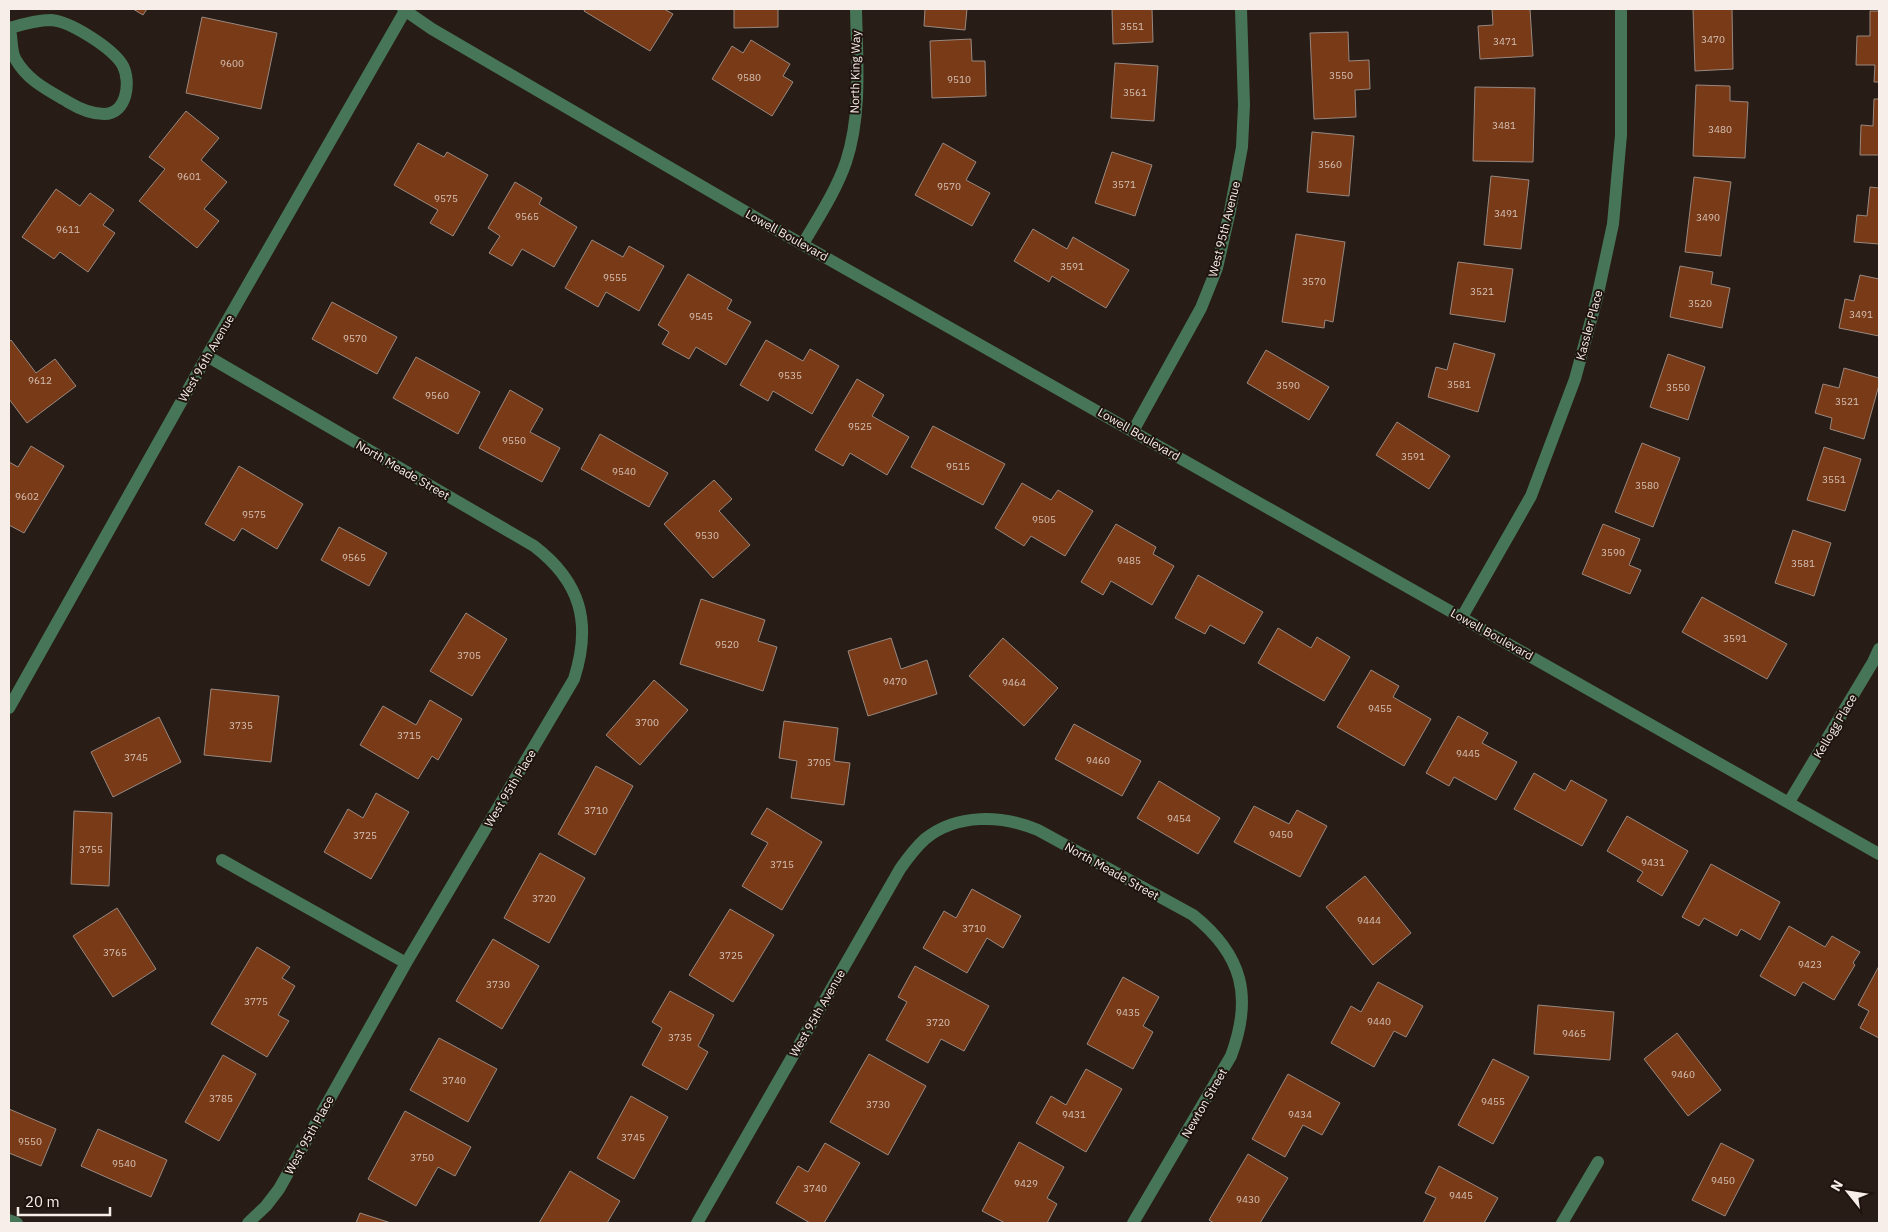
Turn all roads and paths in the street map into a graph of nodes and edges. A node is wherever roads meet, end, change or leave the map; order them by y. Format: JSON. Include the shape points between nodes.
{"nodes":[{"id":1,"x":405,"y":9,"type":"edge"},
{"id":2,"x":856,"y":9,"type":"edge"},
{"id":3,"x":1241,"y":9,"type":"edge"},
{"id":4,"x":1621,"y":9,"type":"edge"},
{"id":5,"x":9,"y":27,"type":"edge"},
{"id":6,"x":803,"y":244,"type":"junction"},
{"id":7,"x":207,"y":356,"type":"junction"},
{"id":8,"x":1133,"y":431,"type":"junction"},
{"id":9,"x":579,"y":604,"type":"joint"},
{"id":10,"x":1462,"y":617,"type":"junction"},
{"id":11,"x":1879,"y":649,"type":"edge"},
{"id":12,"x":9,"y":708,"type":"edge"},
{"id":13,"x":1789,"y":802,"type":"junction"},
{"id":14,"x":959,"y":822,"type":"joint"},
{"id":15,"x":1879,"y":854,"type":"edge"},
{"id":16,"x":222,"y":860,"type":"dead end"},
{"id":17,"x":406,"y":963,"type":"junction"},
{"id":18,"x":1237,"y":973,"type":"joint"},
{"id":19,"x":1598,"y":1162,"type":"dead end"},
{"id":20,"x":9,"y":1220,"type":"edge"},
{"id":21,"x":17,"y":1223,"type":"edge"},
{"id":22,"x":248,"y":1223,"type":"edge"},
{"id":23,"x":697,"y":1223,"type":"edge"},
{"id":24,"x":1133,"y":1223,"type":"edge"},
{"id":25,"x":1562,"y":1223,"type":"edge"}],
"edges":[{"from":1,"to":6,"type":"street","name":"Lowell Boulevard","via":[[432,29]]},
{"from":1,"to":7,"type":"street","name":"West 96th Avenue"},
{"from":2,"to":6,"type":"street","name":"North King Way","via":[[857,84],[854,124],[846,162],[829,200]]},
{"from":3,"to":8,"type":"street","name":"West 95th Avenue","via":[[1242,147],[1217,268],[1201,308]]},
{"from":4,"to":10,"type":"street","name":"Kassler Place","via":[[1621,135],[1613,224],[1597,298],[1575,380],[1531,496]]},
{"from":5,"to":5,"type":"street","via":[[51,20],[66,24],[109,50],[123,66],[128,84],[121,104],[106,114],[90,112],[31,80],[15,58]]},
{"from":6,"to":8,"type":"street","name":"Lowell Boulevard"},
{"from":7,"to":9,"type":"street","name":"North Meade Street","via":[[534,546],[551,559],[569,583]]},
{"from":7,"to":12,"type":"street","name":"West 96th Avenue"},
{"from":8,"to":10,"type":"street","name":"Lowell Boulevard"},
{"from":9,"to":17,"type":"street","name":"West 95th Place","via":[[584,636],[574,679]]},
{"from":10,"to":13,"type":"street","name":"Lowell Boulevard"},
{"from":11,"to":13,"type":"street","name":"Kellogg Place"},
{"from":13,"to":15,"type":"street","name":"Lowell Boulevard"},
{"from":14,"to":18,"type":"street","name":"North Meade Street","via":[[1002,819],[1038,830],[1193,915],[1223,943]]},
{"from":14,"to":23,"type":"street","name":"West 95th Avenue","via":[[926,839],[900,869]]},
{"from":16,"to":17,"type":"street"},
{"from":17,"to":22,"type":"street","name":"West 95th Place","via":[[279,1189]]},
{"from":18,"to":24,"type":"street","name":"Newton Street","via":[[1242,1018],[1231,1056]]},
{"from":19,"to":25,"type":"street"},
{"from":20,"to":21,"type":"street"}]}
